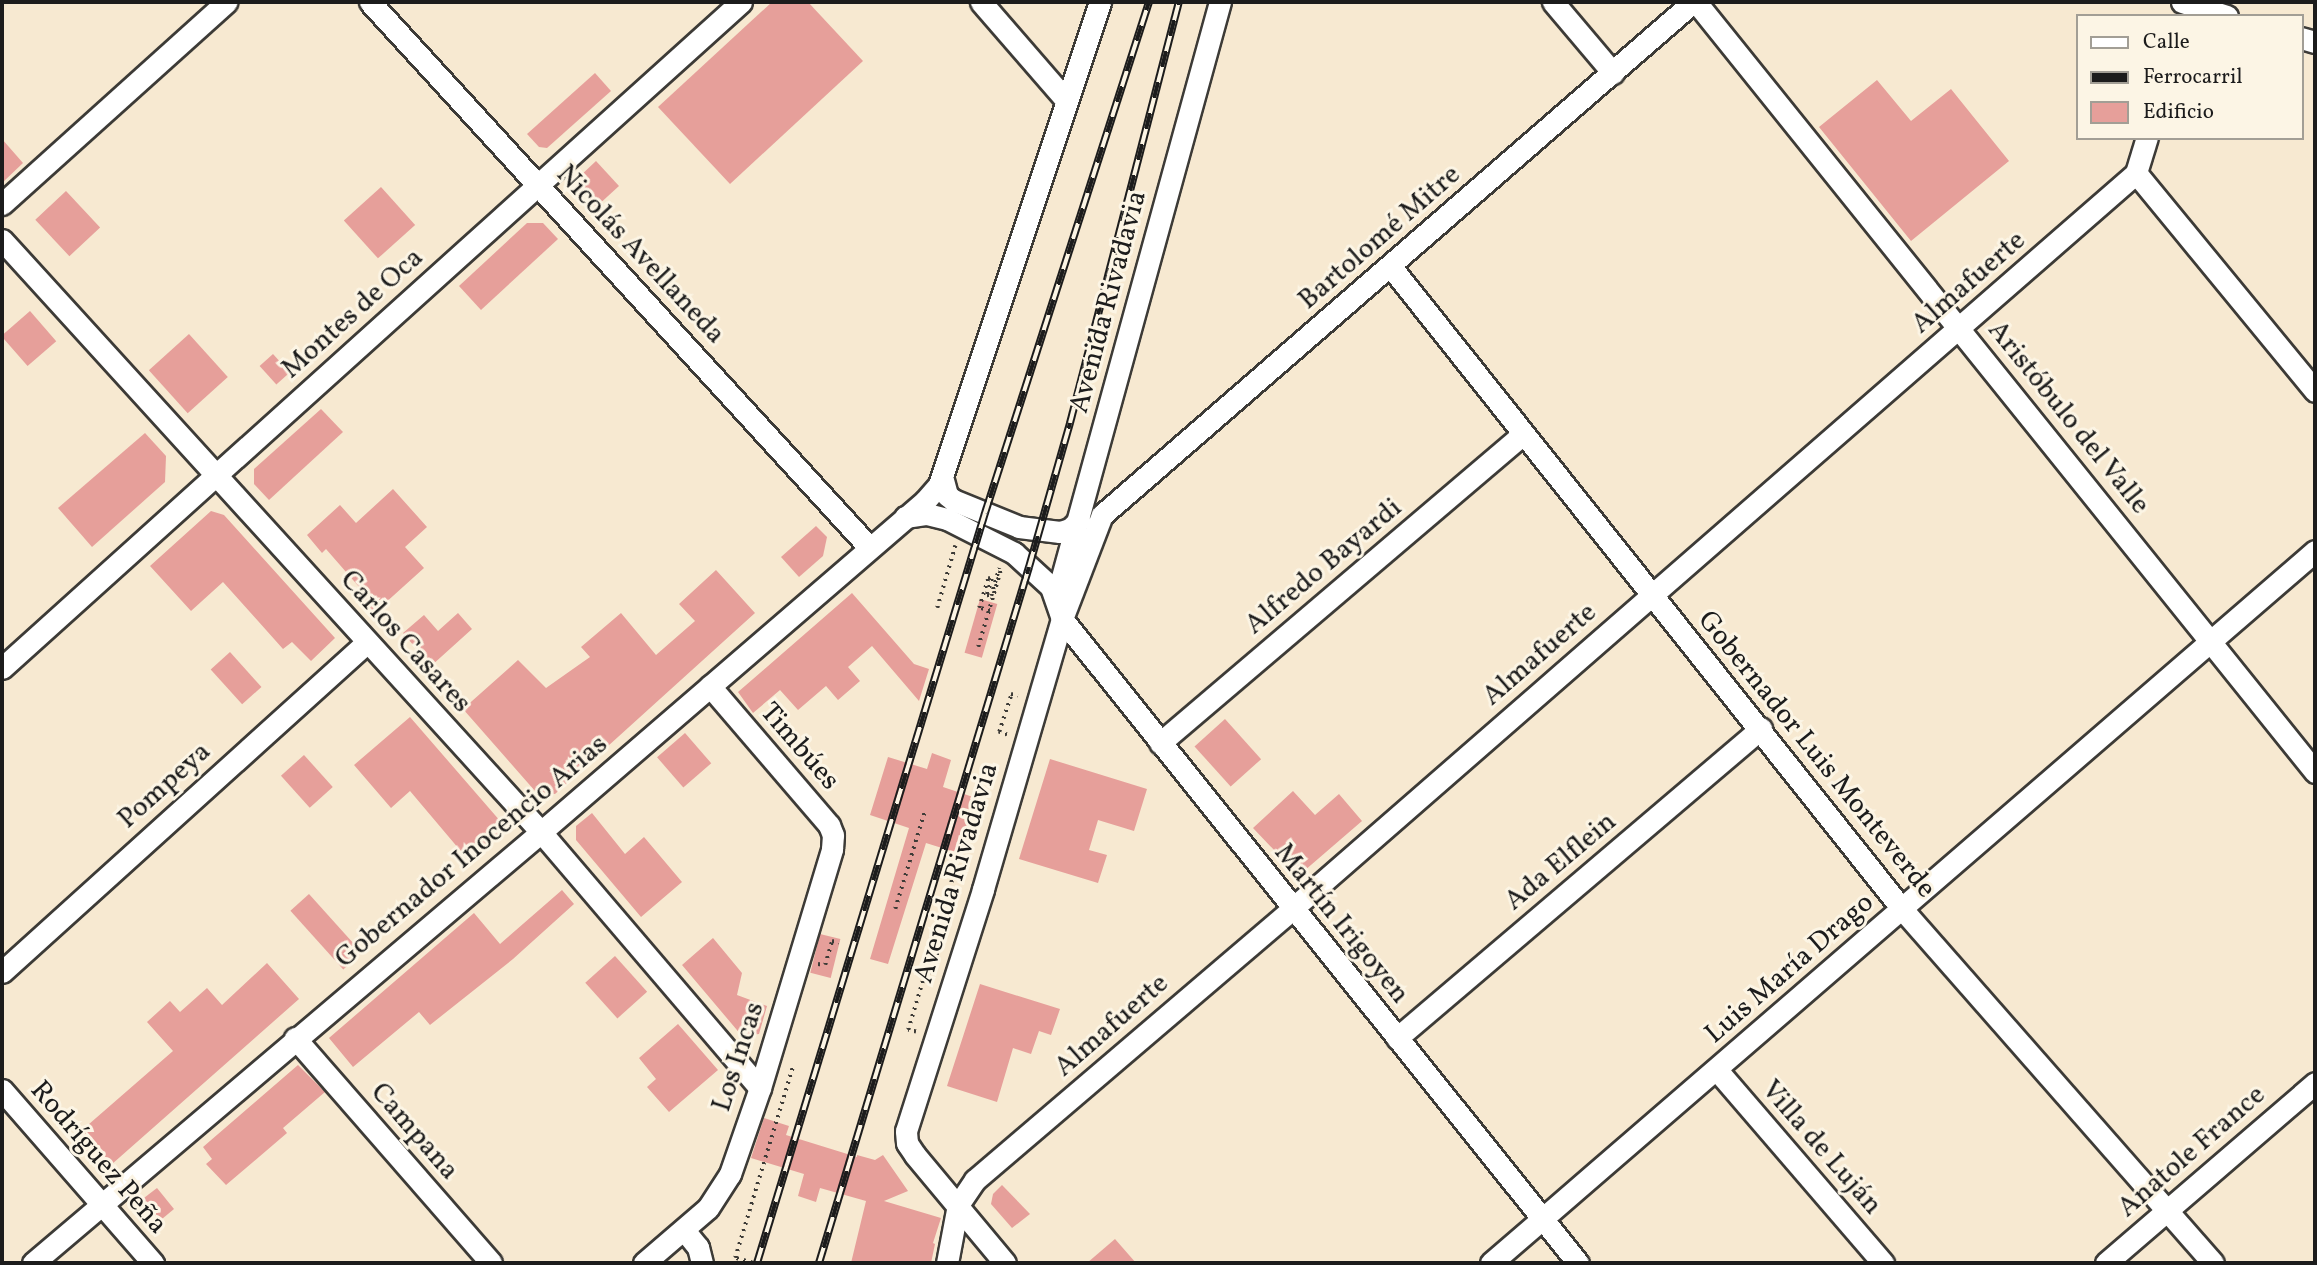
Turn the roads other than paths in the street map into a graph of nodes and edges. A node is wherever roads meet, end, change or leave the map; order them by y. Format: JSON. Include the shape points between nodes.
{"nodes":[{"id":1,"x":226,"y":2,"type":"edge"},
{"id":2,"x":370,"y":2,"type":"edge"},
{"id":3,"x":741,"y":2,"type":"edge"},
{"id":4,"x":981,"y":2,"type":"edge"},
{"id":5,"x":1100,"y":2,"type":"edge"},
{"id":6,"x":1220,"y":2,"type":"edge"},
{"id":7,"x":1553,"y":2,"type":"edge"},
{"id":8,"x":1695,"y":2,"type":"edge"},
{"id":9,"x":2188,"y":6,"type":"edge"},
{"id":10,"x":2219,"y":14,"type":"edge"},
{"id":11,"x":1613,"y":73,"type":"junction"},
{"id":12,"x":1066,"y":100,"type":"junction"},
{"id":13,"x":2146,"y":140,"type":"edge"},
{"id":14,"x":2136,"y":173,"type":"junction"},
{"id":15,"x":537,"y":186,"type":"junction"},
{"id":16,"x":2,"y":204,"type":"edge"},
{"id":17,"x":2,"y":240,"type":"edge"},
{"id":18,"x":1391,"y":267,"type":"junction"},
{"id":19,"x":1961,"y":328,"type":"junction"},
{"id":20,"x":2315,"y":391,"type":"edge"},
{"id":21,"x":1523,"y":434,"type":"junction"},
{"id":22,"x":215,"y":476,"type":"junction"},
{"id":23,"x":943,"y":480,"type":"junction"},
{"id":24,"x":1102,"y":515,"type":"joint"},
{"id":25,"x":904,"y":518,"type":"junction"},
{"id":26,"x":1079,"y":520,"type":"junction"},
{"id":27,"x":869,"y":547,"type":"junction"},
{"id":28,"x":2315,"y":551,"type":"edge"},
{"id":29,"x":1651,"y":595,"type":"junction"},
{"id":30,"x":1062,"y":618,"type":"junction"},
{"id":31,"x":367,"y":642,"type":"junction"},
{"id":32,"x":2211,"y":642,"type":"junction"},
{"id":33,"x":2,"y":668,"type":"edge"},
{"id":34,"x":710,"y":686,"type":"junction"},
{"id":35,"x":1761,"y":728,"type":"junction"},
{"id":36,"x":1160,"y":743,"type":"junction"},
{"id":37,"x":2315,"y":772,"type":"edge"},
{"id":38,"x":541,"y":832,"type":"junction"},
{"id":39,"x":832,"y":849,"type":"joint"},
{"id":40,"x":1293,"y":908,"type":"junction"},
{"id":41,"x":1902,"y":909,"type":"junction"},
{"id":42,"x":2,"y":972,"type":"edge"},
{"id":43,"x":295,"y":1038,"type":"junction"},
{"id":44,"x":1397,"y":1038,"type":"junction"},
{"id":45,"x":1717,"y":1070,"type":"junction"},
{"id":46,"x":2315,"y":1083,"type":"edge"},
{"id":47,"x":760,"y":1088,"type":"junction"},
{"id":48,"x":2,"y":1090,"type":"edge"},
{"id":49,"x":102,"y":1204,"type":"junction"},
{"id":50,"x":958,"y":1205,"type":"junction"},
{"id":51,"x":2168,"y":1210,"type":"junction"},
{"id":52,"x":1542,"y":1219,"type":"junction"},
{"id":53,"x":684,"y":1230,"type":"junction"},
{"id":54,"x":33,"y":1263,"type":"edge"},
{"id":55,"x":153,"y":1263,"type":"edge"},
{"id":56,"x":491,"y":1263,"type":"edge"},
{"id":57,"x":644,"y":1263,"type":"edge"},
{"id":58,"x":702,"y":1263,"type":"edge"},
{"id":59,"x":947,"y":1263,"type":"edge"},
{"id":60,"x":1005,"y":1263,"type":"edge"},
{"id":61,"x":1491,"y":1263,"type":"edge"},
{"id":62,"x":1578,"y":1263,"type":"edge"},
{"id":63,"x":1883,"y":1263,"type":"edge"},
{"id":64,"x":2106,"y":1263,"type":"edge"},
{"id":65,"x":2213,"y":1263,"type":"edge"}],
"edges":[{"from":1,"to":16,"type":"street"},
{"from":2,"to":15,"type":"street","name":"Nicolás Avellaneda"},
{"from":3,"to":15,"type":"street","name":"Montes de Oca"},
{"from":4,"to":12,"type":"street"},
{"from":5,"to":12,"type":"street"},
{"from":6,"to":26,"type":"street","name":"Avenida Rivadavia"},
{"from":7,"to":11,"type":"street"},
{"from":8,"to":11,"type":"street","name":"Bartolomé Mitre"},
{"from":8,"to":19,"type":"street","name":"Aristóbulo del Valle"},
{"from":9,"to":10,"type":"street"},
{"from":11,"to":18,"type":"street","name":"Bartolomé Mitre"},
{"from":12,"to":23,"type":"street"},
{"from":13,"to":14,"type":"street"},
{"from":14,"to":19,"type":"street","name":"Almafuerte"},
{"from":14,"to":20,"type":"street"},
{"from":15,"to":22,"type":"street","name":"Montes de Oca"},
{"from":15,"to":27,"type":"street","name":"Nicolás Avellaneda"},
{"from":17,"to":22,"type":"street","name":"Carlos Casares"},
{"from":18,"to":21,"type":"street","name":"Gobernador Luis Monteverde"},
{"from":18,"to":24,"type":"street","name":"Bartolomé Mitre"},
{"from":19,"to":29,"type":"street","name":"Almafuerte"},
{"from":19,"to":32,"type":"street","name":"Aristóbulo del Valle"},
{"from":21,"to":29,"type":"street","name":"Gobernador Luis Monteverde"},
{"from":21,"to":36,"type":"street","name":"Alfredo Bayardi"},
{"from":22,"to":31,"type":"street","name":"Carlos Casares"},
{"from":22,"to":33,"type":"street","name":"Montes de Oca"},
{"from":23,"to":25,"type":"street","name":"Gobernador Inocencio Arias"},
{"from":23,"to":26,"type":"street","via":[[953,500],[1019,527],[1060,532]]},
{"from":24,"to":30,"type":"street","name":"Avenida Rivadavia"},
{"from":25,"to":27,"type":"street","name":"Gobernador Inocencio Arias"},
{"from":25,"to":30,"type":"street","name":"Martín Irigoyen","via":[[927,514],[947,519],[1014,553],[1051,587]]},
{"from":26,"to":30,"type":"street","name":"Avenida Rivadavia","via":[[1062,577]]},
{"from":27,"to":34,"type":"street","name":"Gobernador Inocencio Arias"},
{"from":28,"to":32,"type":"street","name":"Luis María Drago"},
{"from":29,"to":35,"type":"street","name":"Gobernador Luis Monteverde"},
{"from":29,"to":40,"type":"street","name":"Almafuerte"},
{"from":30,"to":36,"type":"street","name":"Martín Irigoyen"},
{"from":30,"to":50,"type":"street","name":"Avenida Rivadavia","via":[[906,1131],[907,1143]]},
{"from":31,"to":38,"type":"street","name":"Carlos Casares"},
{"from":31,"to":42,"type":"street","name":"Pompeya"},
{"from":32,"to":37,"type":"street","name":"Aristóbulo del Valle"},
{"from":32,"to":41,"type":"street","name":"Luis María Drago"},
{"from":34,"to":38,"type":"street","name":"Gobernador Inocencio Arias"},
{"from":34,"to":39,"type":"street","name":"Timbúes","via":[[829,825]]},
{"from":35,"to":41,"type":"street","name":"Gobernador Luis Monteverde"},
{"from":35,"to":44,"type":"street","name":"Ada Elflein"},
{"from":36,"to":40,"type":"street","name":"Martín Irigoyen"},
{"from":38,"to":43,"type":"street","name":"Gobernador Inocencio Arias"},
{"from":38,"to":47,"type":"street","name":"Carlos Casares"},
{"from":39,"to":47,"type":"street","name":"Los Incas"},
{"from":40,"to":44,"type":"street","name":"Martín Irigoyen"},
{"from":40,"to":50,"type":"street","name":"Almafuerte","via":[[975,1180]]},
{"from":41,"to":45,"type":"street","name":"Luis María Drago"},
{"from":41,"to":51,"type":"street","name":"Gobernador Luis Monteverde"},
{"from":43,"to":49,"type":"street","name":"Gobernador Inocencio Arias"},
{"from":43,"to":56,"type":"street","name":"Campana"},
{"from":44,"to":52,"type":"street","name":"Martín Irigoyen"},
{"from":45,"to":52,"type":"street","name":"Luis María Drago"},
{"from":45,"to":63,"type":"street","name":"Villa de Luján"},
{"from":46,"to":51,"type":"street","name":"Anatole France"},
{"from":47,"to":53,"type":"street","name":"Los Incas","via":[[730,1174],[708,1208]]},
{"from":48,"to":49,"type":"street","name":"Rodríguez Peña"},
{"from":49,"to":54,"type":"street","name":"Gobernador Inocencio Arias"},
{"from":49,"to":55,"type":"street","name":"Rodríguez Peña"},
{"from":50,"to":59,"type":"street"},
{"from":50,"to":60,"type":"street"},
{"from":51,"to":64,"type":"street","name":"Anatole France"},
{"from":51,"to":65,"type":"street","name":"Gobernador Luis Monteverde"},
{"from":52,"to":61,"type":"street","name":"Luis María Drago"},
{"from":52,"to":62,"type":"street","name":"Martín Irigoyen"},
{"from":53,"to":57,"type":"street","name":"Los Incas"},
{"from":53,"to":58,"type":"street","via":[[698,1247]]}]}
